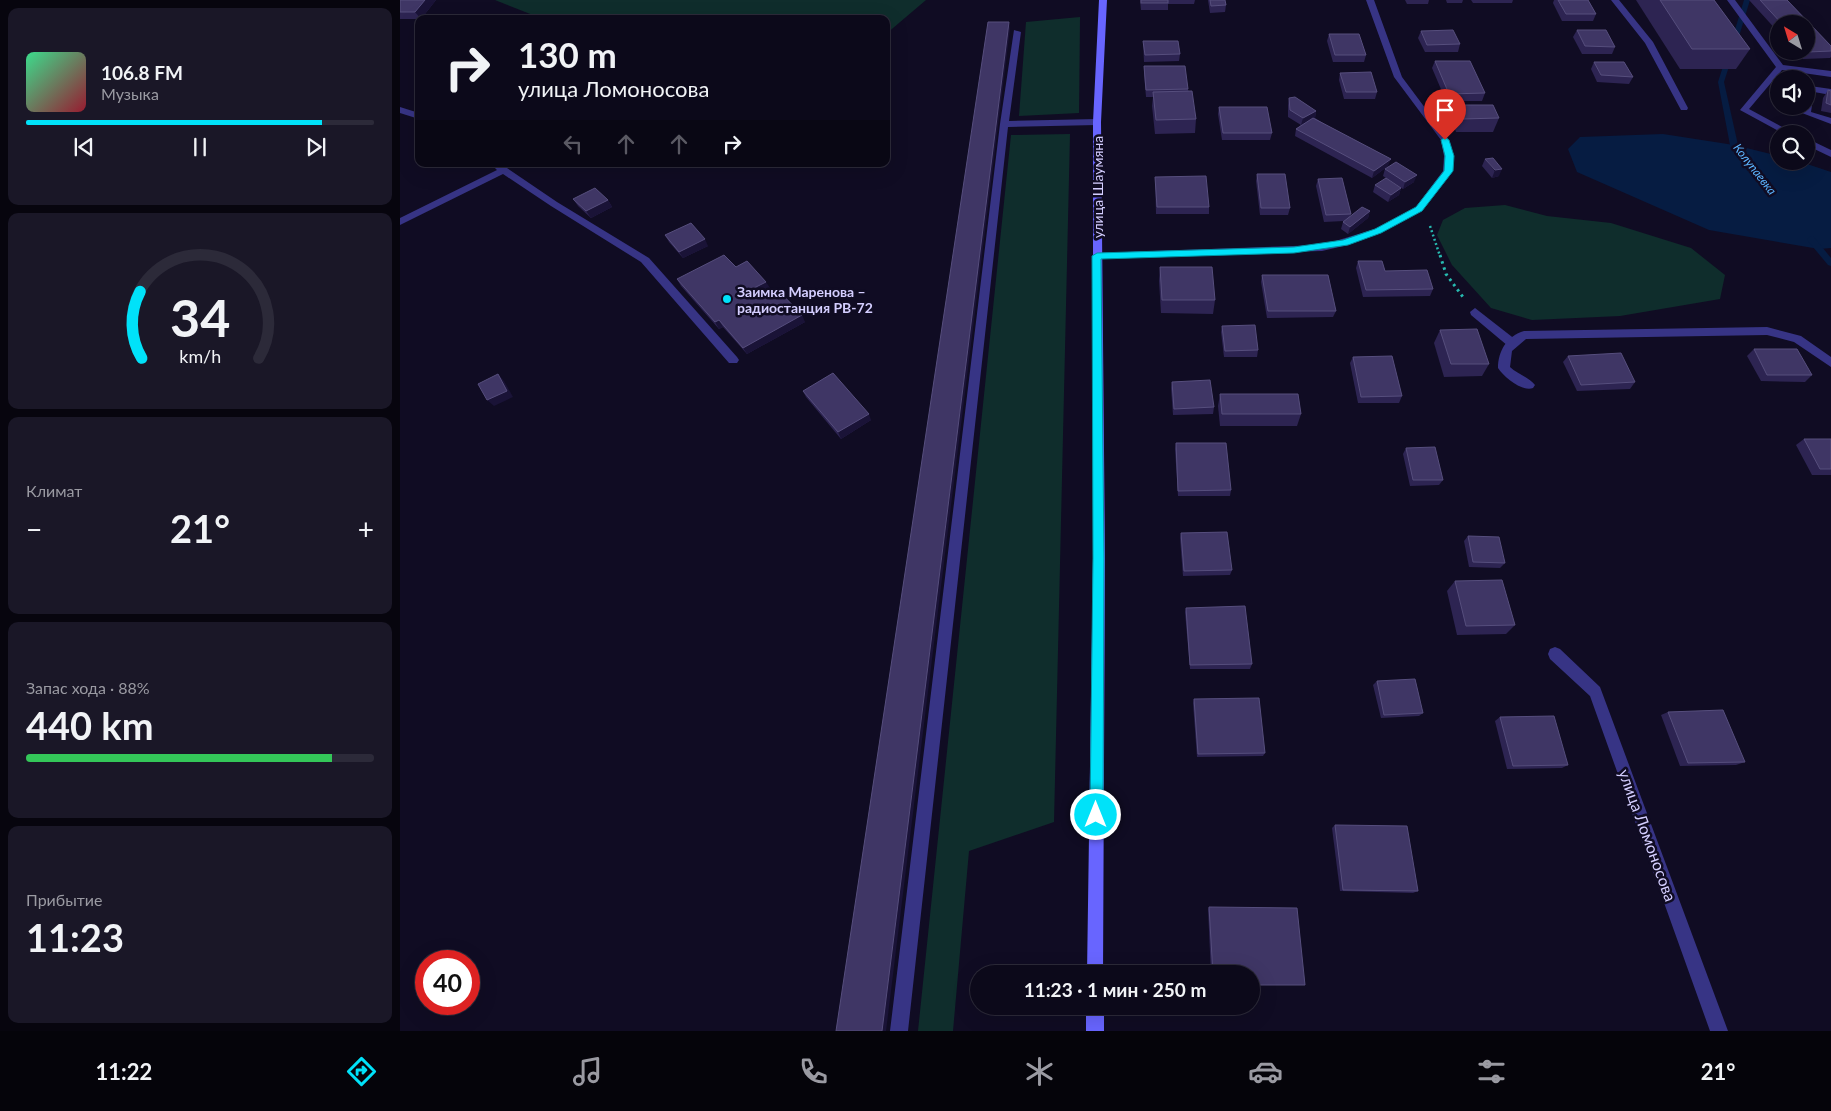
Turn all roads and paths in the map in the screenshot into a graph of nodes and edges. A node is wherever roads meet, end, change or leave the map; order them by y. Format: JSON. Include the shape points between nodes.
{"nodes":[{"id":1,"x":1104,"y":0,"type":"edge"},
{"id":2,"x":1370,"y":0,"type":"edge"},
{"id":3,"x":1615,"y":0,"type":"edge"},
{"id":4,"x":1731,"y":0,"type":"edge"},
{"id":5,"x":1017,"y":32,"type":"dead end"},
{"id":6,"x":1780,"y":67,"type":"junction"},
{"id":7,"x":1831,"y":74,"type":"edge"},
{"id":8,"x":1831,"y":92,"type":"edge"},
{"id":9,"x":1684,"y":108,"type":"dead end"},
{"id":10,"x":400,"y":110,"type":"edge"},
{"id":11,"x":415,"y":115,"type":"edge"},
{"id":12,"x":1831,"y":121,"type":"edge"},
{"id":13,"x":1098,"y":122,"type":"junction"},
{"id":14,"x":1004,"y":124,"type":"junction"},
{"id":15,"x":1773,"y":125,"type":"edge"},
{"id":16,"x":1815,"y":146,"type":"edge"},
{"id":17,"x":1831,"y":154,"type":"edge"},
{"id":18,"x":500,"y":167,"type":"edge"},
{"id":19,"x":1419,"y":209,"type":"junction"},
{"id":20,"x":400,"y":222,"type":"edge"},
{"id":21,"x":1097,"y":256,"type":"junction"},
{"id":22,"x":1475,"y":312,"type":"joint"},
{"id":23,"x":1512,"y":342,"type":"junction"},
{"id":24,"x":733,"y":360,"type":"dead end"},
{"id":25,"x":1831,"y":363,"type":"edge"},
{"id":26,"x":1529,"y":385,"type":"dead end"},
{"id":27,"x":1555,"y":654,"type":"dead end"},
{"id":28,"x":1095,"y":965,"type":"edge"},
{"id":29,"x":1095,"y":1015,"type":"edge"},
{"id":30,"x":899,"y":1031,"type":"edge"},
{"id":31,"x":1095,"y":1031,"type":"edge"},
{"id":32,"x":1719,"y":1031,"type":"edge"}],
"edges":[{"from":1,"to":13,"type":"street","name":"улица Шаумяна"},
{"from":2,"to":19,"type":"street","via":[[1398,77],[1445,140],[1449,156],[1448,171]]},
{"from":3,"to":9,"type":"street","via":[[1649,42]]},
{"from":4,"to":6,"type":"street"},
{"from":5,"to":14,"type":"street"},
{"from":6,"to":7,"type":"street"},
{"from":6,"to":15,"type":"street","via":[[1744,110]]},
{"from":8,"to":12,"type":"street","via":[[1810,89],[1806,112]]},
{"from":10,"to":11,"type":"street"},
{"from":13,"to":14,"type":"street"},
{"from":13,"to":21,"type":"street","name":"улица Шаумяна"},
{"from":14,"to":30,"type":"street"},
{"from":16,"to":17,"type":"street"},
{"from":18,"to":20,"type":"street"},
{"from":18,"to":24,"type":"street","via":[[645,260]]},
{"from":19,"to":21,"type":"street","via":[[1378,231],[1322,248]]},
{"from":19,"to":22,"type":"path","via":[[1433,231],[1446,274]]},
{"from":21,"to":28,"type":"street","name":"улица Шаумяна"},
{"from":22,"to":23,"type":"street"},
{"from":23,"to":25,"type":"street","via":[[1524,335],[1768,331],[1797,339]]},
{"from":23,"to":26,"type":"street","via":[[1503,354],[1504,368]]},
{"from":27,"to":32,"type":"street","name":"улица Ломоносова","via":[[1595,692]]},
{"from":29,"to":31,"type":"street"}]}
